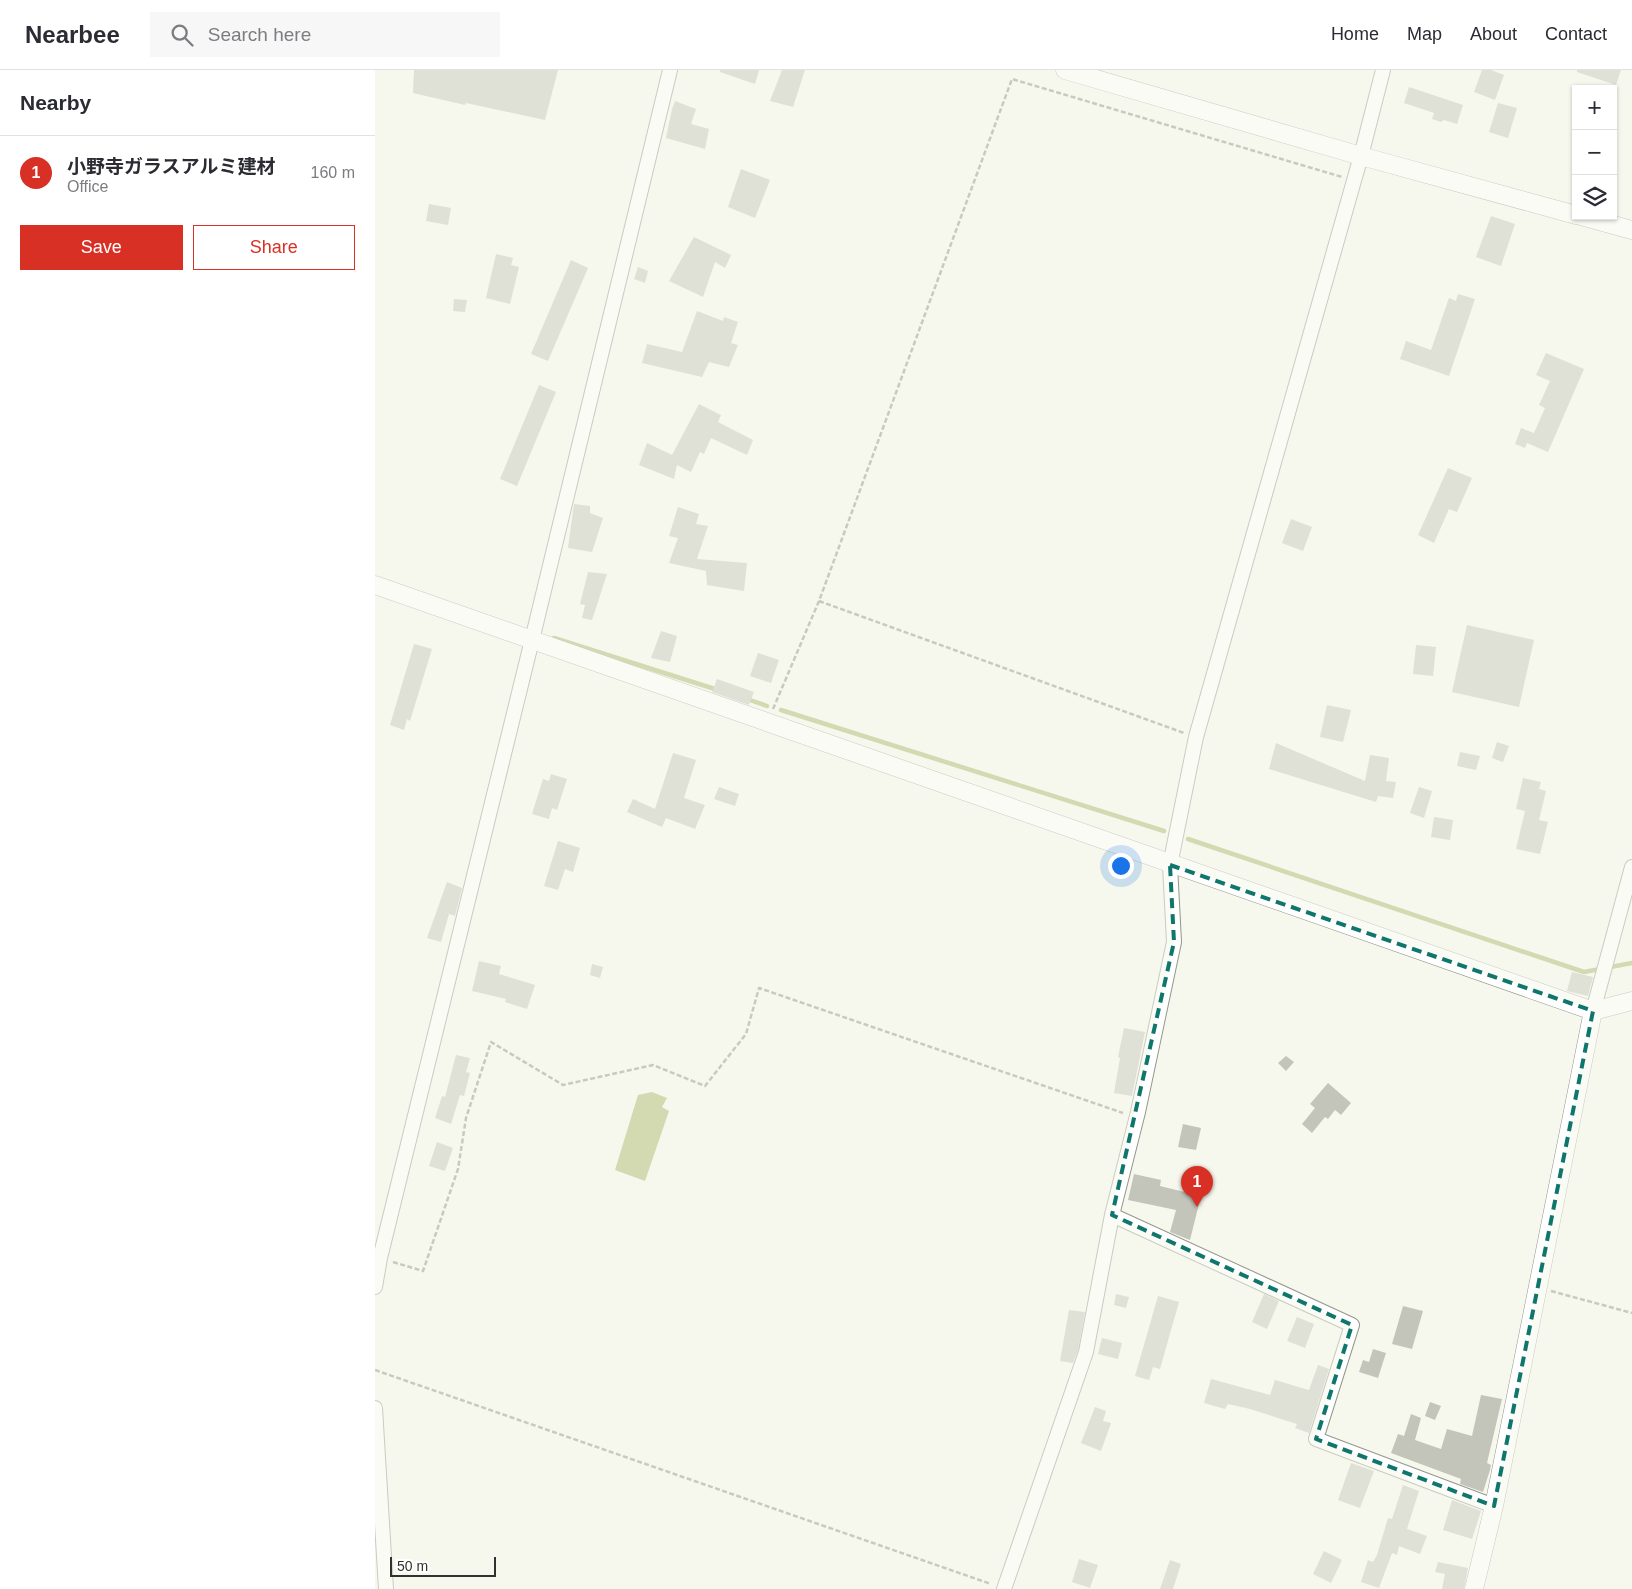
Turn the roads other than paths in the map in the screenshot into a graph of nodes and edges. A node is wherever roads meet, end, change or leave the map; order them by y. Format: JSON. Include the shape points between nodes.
{"nodes":[{"id":1,"x":671,"y":70,"type":"edge"},
{"id":2,"x":1065,"y":70,"type":"edge"},
{"id":3,"x":1383,"y":70,"type":"edge"},
{"id":4,"x":1361,"y":156,"type":"junction"},
{"id":5,"x":1572,"y":214,"type":"edge"},
{"id":6,"x":1596,"y":220,"type":"edge"},
{"id":7,"x":1632,"y":230,"type":"edge"},
{"id":8,"x":375,"y":585,"type":"edge"},
{"id":9,"x":533,"y":640,"type":"junction"},
{"id":10,"x":1170,"y":865,"type":"junction"},
{"id":11,"x":1632,"y":867,"type":"edge"},
{"id":12,"x":1632,"y":1001,"type":"edge"},
{"id":13,"x":1593,"y":1010,"type":"junction"},
{"id":14,"x":1112,"y":1216,"type":"junction"},
{"id":15,"x":375,"y":1286,"type":"edge"},
{"id":16,"x":375,"y":1408,"type":"edge"},
{"id":17,"x":1494,"y":1506,"type":"junction"},
{"id":18,"x":386,"y":1589,"type":"edge"},
{"id":19,"x":1005,"y":1589,"type":"edge"},
{"id":20,"x":1474,"y":1589,"type":"edge"}],
"edges":[{"from":1,"to":9,"type":"street"},
{"from":2,"to":4,"type":"street"},
{"from":3,"to":4,"type":"street"},
{"from":4,"to":5,"type":"street"},
{"from":4,"to":10,"type":"street","via":[[1195,736]]},
{"from":6,"to":7,"type":"street"},
{"from":8,"to":9,"type":"street"},
{"from":9,"to":10,"type":"street"},
{"from":9,"to":15,"type":"street"},
{"from":10,"to":13,"type":"street"},
{"from":10,"to":14,"type":"street","via":[[1174,942],[1137,1117]]},
{"from":11,"to":13,"type":"street"},
{"from":12,"to":13,"type":"street"},
{"from":13,"to":17,"type":"street"},
{"from":14,"to":17,"type":"street","via":[[1351,1325],[1316,1439]]},
{"from":14,"to":19,"type":"street","via":[[1086,1352]]},
{"from":16,"to":18,"type":"street"},
{"from":17,"to":20,"type":"street"}]}
